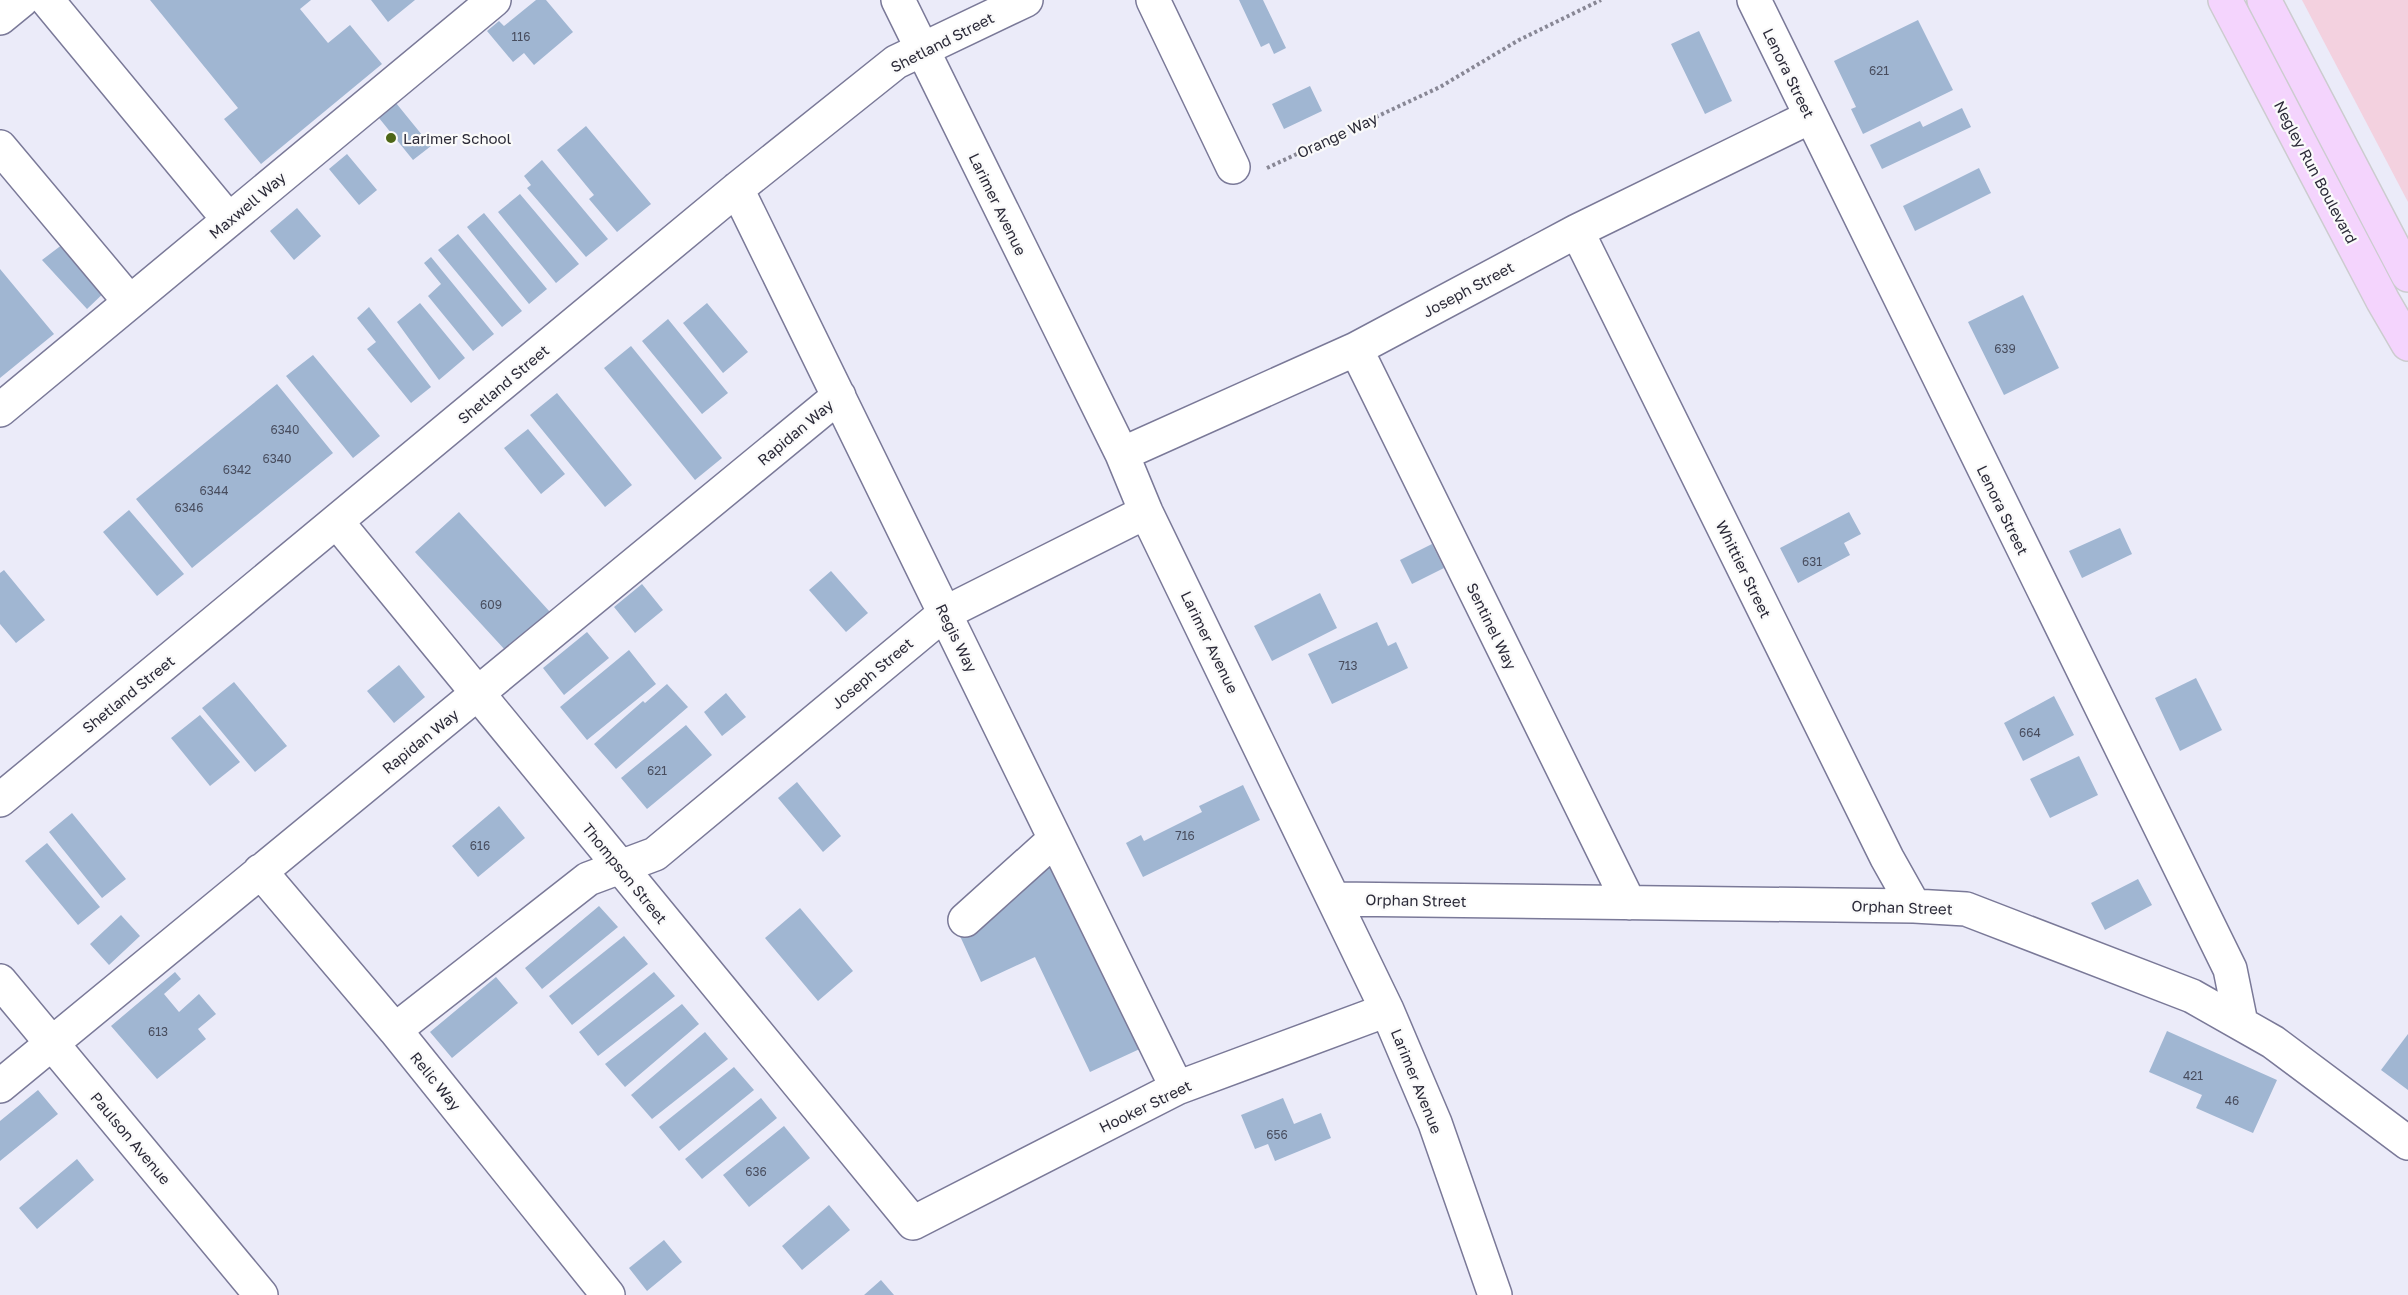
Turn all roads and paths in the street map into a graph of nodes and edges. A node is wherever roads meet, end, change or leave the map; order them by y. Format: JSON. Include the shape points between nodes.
{"nodes":[{"id":1,"x":22,"y":0,"type":"edge"},
{"id":2,"x":47,"y":0,"type":"edge"},
{"id":3,"x":494,"y":0,"type":"edge"},
{"id":4,"x":898,"y":0,"type":"edge"},
{"id":5,"x":1026,"y":0,"type":"edge"},
{"id":6,"x":1153,"y":0,"type":"edge"},
{"id":7,"x":1601,"y":0,"type":"edge"},
{"id":8,"x":1754,"y":0,"type":"edge"},
{"id":9,"x":2225,"y":0,"type":"edge"},
{"id":10,"x":2264,"y":0,"type":"edge"},
{"id":11,"x":0,"y":18,"type":"edge"},
{"id":12,"x":923,"y":51,"type":"junction"},
{"id":13,"x":1810,"y":117,"type":"junction"},
{"id":14,"x":0,"y":147,"type":"edge"},
{"id":15,"x":1233,"y":167,"type":"joint"},
{"id":16,"x":737,"y":189,"type":"junction"},
{"id":17,"x":229,"y":220,"type":"junction"},
{"id":18,"x":1577,"y":231,"type":"junction"},
{"id":19,"x":2408,"y":274,"type":"edge"},
{"id":20,"x":130,"y":302,"type":"junction"},
{"id":21,"x":2408,"y":344,"type":"edge"},
{"id":22,"x":1356,"y":349,"type":"junction"},
{"id":23,"x":839,"y":396,"type":"junction"},
{"id":24,"x":0,"y":410,"type":"edge"},
{"id":25,"x":1122,"y":454,"type":"junction"},
{"id":26,"x":1146,"y":512,"type":"junction"},
{"id":27,"x":337,"y":522,"type":"junction"},
{"id":28,"x":945,"y":613,"type":"junction"},
{"id":29,"x":478,"y":694,"type":"junction"},
{"id":30,"x":0,"y":800,"type":"edge"},
{"id":31,"x":1055,"y":839,"type":"junction"},
{"id":32,"x":620,"y":867,"type":"junction"},
{"id":33,"x":260,"y":871,"type":"junction"},
{"id":34,"x":1335,"y":899,"type":"junction"},
{"id":35,"x":1629,"y":903,"type":"junction"},
{"id":36,"x":1914,"y":906,"type":"junction"},
{"id":37,"x":965,"y":920,"type":"dead end"},
{"id":38,"x":0,"y":981,"type":"edge"},
{"id":39,"x":1387,"y":1010,"type":"junction"},
{"id":40,"x":2241,"y":1023,"type":"junction"},
{"id":41,"x":395,"y":1030,"type":"junction"},
{"id":42,"x":53,"y":1044,"type":"junction"},
{"id":43,"x":0,"y":1086,"type":"edge"},
{"id":44,"x":1177,"y":1088,"type":"junction"},
{"id":45,"x":2408,"y":1143,"type":"edge"},
{"id":46,"x":913,"y":1223,"type":"joint"},
{"id":47,"x":261,"y":1295,"type":"edge"},
{"id":48,"x":608,"y":1295,"type":"edge"},
{"id":49,"x":1495,"y":1295,"type":"edge"}],
"edges":[{"from":1,"to":11,"type":"street"},
{"from":2,"to":17,"type":"street"},
{"from":3,"to":17,"type":"street","name":"Maxwell Way"},
{"from":4,"to":12,"type":"street","name":"Larimer Avenue"},
{"from":5,"to":12,"type":"street","name":"Shetland Street"},
{"from":6,"to":15,"type":"street"},
{"from":7,"to":15,"type":"path","name":"Orange Way","via":[[1519,40],[1440,87],[1257,172]]},
{"from":8,"to":13,"type":"street","name":"Lenora Street"},
{"from":9,"to":21,"type":"main road","name":"Negley Run Boulevard"},
{"from":10,"to":19,"type":"main road"},
{"from":12,"to":16,"type":"street","name":"Shetland Street","via":[[896,62]]},
{"from":12,"to":25,"type":"street","name":"Larimer Avenue"},
{"from":13,"to":18,"type":"street","name":"Joseph Street"},
{"from":13,"to":40,"type":"street","name":"Lenora Street","via":[[2230,969]]},
{"from":14,"to":20,"type":"street"},
{"from":16,"to":23,"type":"street","name":"Regis Way"},
{"from":16,"to":27,"type":"street","name":"Shetland Street"},
{"from":17,"to":20,"type":"street","name":"Maxwell Way"},
{"from":18,"to":22,"type":"street","name":"Joseph Street"},
{"from":18,"to":36,"type":"street","name":"Whittier Street"},
{"from":20,"to":24,"type":"street","name":"Maxwell Way"},
{"from":22,"to":25,"type":"street","name":"Joseph Street"},
{"from":22,"to":35,"type":"street","name":"Sentinel Way"},
{"from":23,"to":28,"type":"street","name":"Regis Way"},
{"from":23,"to":29,"type":"street","name":"Rapidan Way"},
{"from":25,"to":26,"type":"street","name":"Larimer Avenue"},
{"from":26,"to":28,"type":"street","name":"Joseph Street"},
{"from":26,"to":34,"type":"street","name":"Larimer Avenue"},
{"from":27,"to":29,"type":"street","name":"Thompson Street"},
{"from":27,"to":30,"type":"street","name":"Shetland Street"},
{"from":28,"to":31,"type":"street","name":"Regis Way"},
{"from":28,"to":32,"type":"street","name":"Joseph Street","via":[[655,854]]},
{"from":29,"to":32,"type":"street","name":"Thompson Street"},
{"from":29,"to":33,"type":"street","name":"Rapidan Way"},
{"from":31,"to":37,"type":"street"},
{"from":31,"to":44,"type":"street","name":"Regis Way"},
{"from":32,"to":41,"type":"street","name":"Joseph Street","via":[[588,879]]},
{"from":32,"to":46,"type":"street","name":"Thompson Street"},
{"from":33,"to":41,"type":"street","name":"Relic Way"},
{"from":33,"to":42,"type":"street","name":"Rapidan Way"},
{"from":34,"to":35,"type":"street","name":"Orphan Street"},
{"from":34,"to":39,"type":"street","name":"Larimer Avenue"},
{"from":35,"to":36,"type":"street","name":"Orphan Street"},
{"from":36,"to":40,"type":"street","name":"Orphan Street","via":[[1966,909],[2192,996]]},
{"from":38,"to":42,"type":"street","name":"Paulson Avenue"},
{"from":39,"to":44,"type":"street","name":"Hooker Street"},
{"from":39,"to":49,"type":"street","name":"Larimer Avenue","via":[[1434,1122]]},
{"from":40,"to":45,"type":"street","name":"Orphan Street"},
{"from":41,"to":48,"type":"street","name":"Relic Way"},
{"from":42,"to":43,"type":"street","name":"Rapidan Way"},
{"from":42,"to":47,"type":"street","name":"Paulson Avenue"},
{"from":44,"to":46,"type":"street","name":"Hooker Street"}]}
